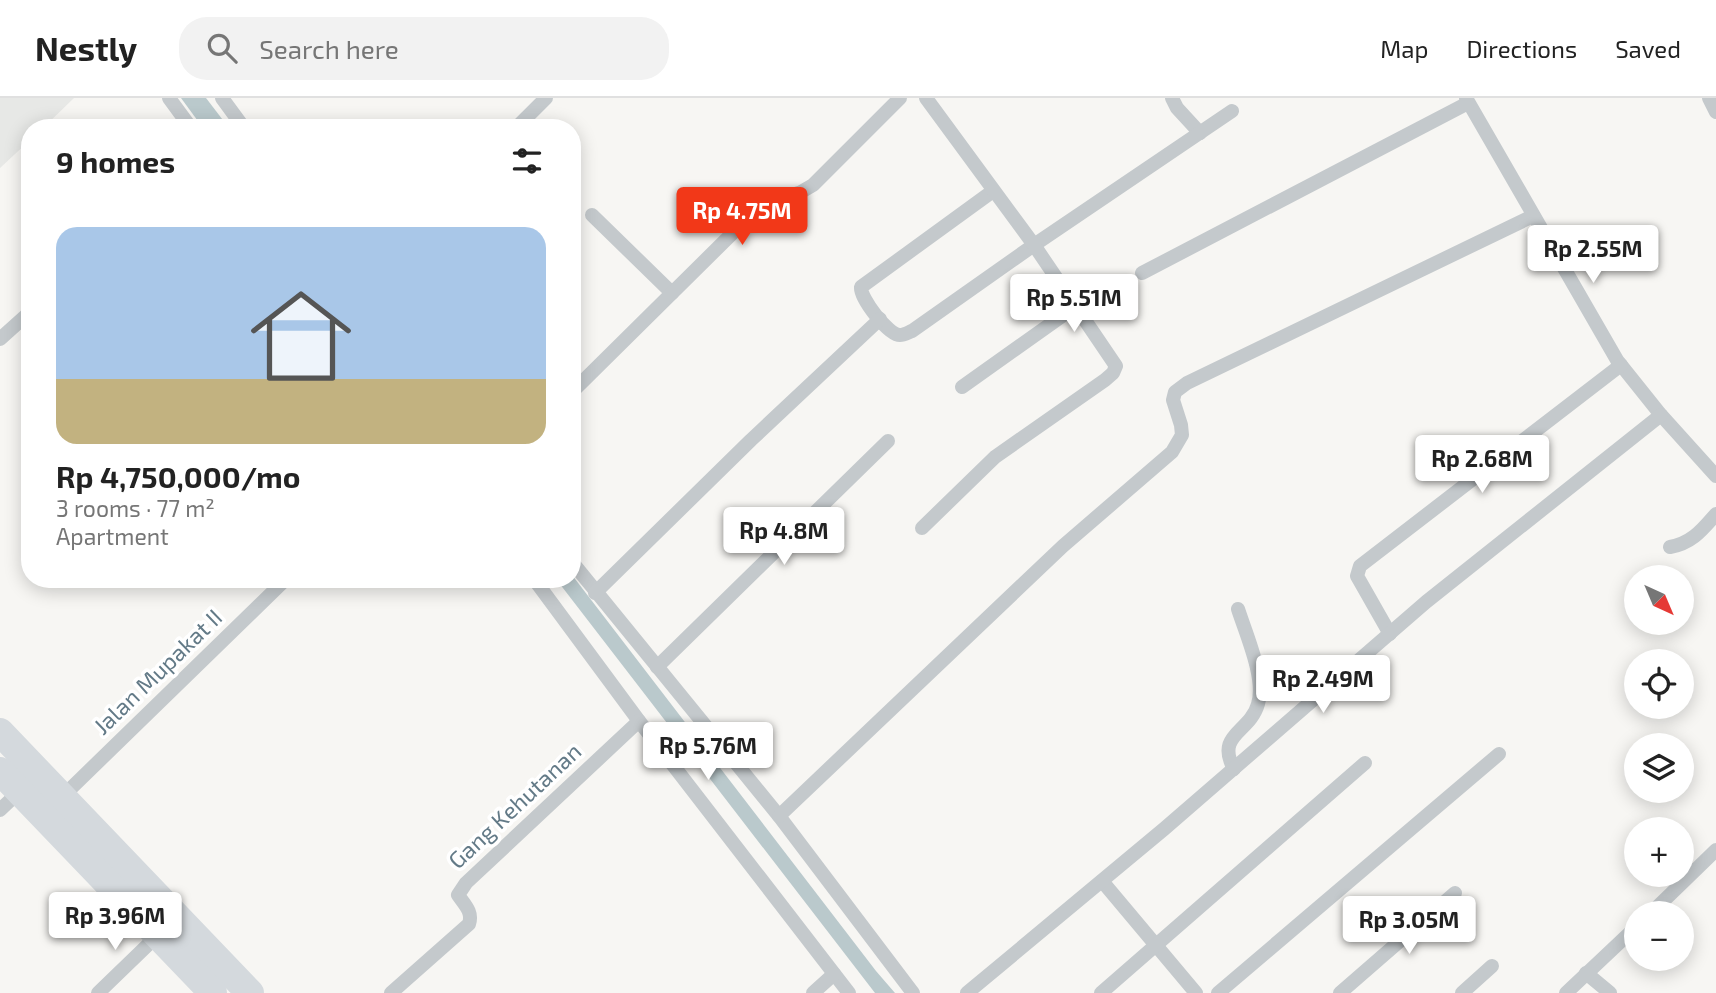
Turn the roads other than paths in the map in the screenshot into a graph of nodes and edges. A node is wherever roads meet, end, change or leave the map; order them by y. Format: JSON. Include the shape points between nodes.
{"nodes":[{"id":1,"x":169,"y":98,"type":"edge"},
{"id":2,"x":222,"y":98,"type":"edge"},
{"id":3,"x":546,"y":98,"type":"edge"},
{"id":4,"x":900,"y":98,"type":"edge"},
{"id":5,"x":926,"y":98,"type":"edge"},
{"id":6,"x":1172,"y":98,"type":"edge"},
{"id":7,"x":1709,"y":98,"type":"edge"},
{"id":8,"x":1467,"y":100,"type":"edge"},
{"id":9,"x":1232,"y":111,"type":"dead end"},
{"id":10,"x":1716,"y":112,"type":"edge"},
{"id":11,"x":184,"y":119,"type":"edge"},
{"id":12,"x":237,"y":119,"type":"edge"},
{"id":13,"x":525,"y":119,"type":"edge"},
{"id":14,"x":1200,"y":133,"type":"junction"},
{"id":15,"x":993,"y":191,"type":"junction"},
{"id":16,"x":592,"y":215,"type":"dead end"},
{"id":17,"x":1533,"y":216,"type":"junction"},
{"id":18,"x":1034,"y":245,"type":"junction"},
{"id":19,"x":1142,"y":273,"type":"dead end"},
{"id":20,"x":672,"y":293,"type":"junction"},
{"id":21,"x":1076,"y":306,"type":"junction"},
{"id":22,"x":880,"y":319,"type":"junction"},
{"id":23,"x":21,"y":320,"type":"edge"},
{"id":24,"x":0,"y":339,"type":"edge"},
{"id":25,"x":1621,"y":365,"type":"junction"},
{"id":26,"x":581,"y":383,"type":"edge"},
{"id":27,"x":962,"y":387,"type":"dead end"},
{"id":28,"x":1661,"y":415,"type":"junction"},
{"id":29,"x":888,"y":441,"type":"dead end"},
{"id":30,"x":1716,"y":476,"type":"edge"},
{"id":31,"x":1716,"y":514,"type":"edge"},
{"id":32,"x":922,"y":528,"type":"dead end"},
{"id":33,"x":1671,"y":547,"type":"dead end"},
{"id":34,"x":581,"y":574,"type":"edge"},
{"id":35,"x":277,"y":588,"type":"edge"},
{"id":36,"x":541,"y":588,"type":"edge"},
{"id":37,"x":596,"y":593,"type":"junction"},
{"id":38,"x":1238,"y":609,"type":"dead end"},
{"id":39,"x":1390,"y":634,"type":"junction"},
{"id":40,"x":657,"y":667,"type":"junction"},
{"id":41,"x":639,"y":721,"type":"junction"},
{"id":42,"x":0,"y":732,"type":"edge"},
{"id":43,"x":1499,"y":754,"type":"dead end"},
{"id":44,"x":1365,"y":763,"type":"dead end"},
{"id":45,"x":1234,"y":769,"type":"junction"},
{"id":46,"x":0,"y":771,"type":"edge"},
{"id":47,"x":62,"y":797,"type":"junction"},
{"id":48,"x":10,"y":801,"type":"edge"},
{"id":49,"x":779,"y":816,"type":"junction"},
{"id":50,"x":1716,"y":850,"type":"edge"},
{"id":51,"x":1102,"y":881,"type":"junction"},
{"id":52,"x":131,"y":888,"type":"junction"},
{"id":53,"x":1455,"y":893,"type":"dead end"},
{"id":54,"x":1663,"y":901,"type":"edge"},
{"id":55,"x":157,"y":936,"type":"junction"},
{"id":56,"x":1624,"y":938,"type":"edge"},
{"id":57,"x":1155,"y":945,"type":"junction"},
{"id":58,"x":1492,"y":966,"type":"dead end"},
{"id":59,"x":1586,"y":973,"type":"junction"},
{"id":60,"x":834,"y":974,"type":"junction"},
{"id":61,"x":98,"y":993,"type":"edge"},
{"id":62,"x":213,"y":993,"type":"edge"},
{"id":63,"x":250,"y":993,"type":"edge"},
{"id":64,"x":391,"y":993,"type":"edge"},
{"id":65,"x":813,"y":993,"type":"edge"},
{"id":66,"x":849,"y":993,"type":"edge"},
{"id":67,"x":913,"y":993,"type":"edge"},
{"id":68,"x":967,"y":993,"type":"edge"},
{"id":69,"x":1101,"y":993,"type":"edge"},
{"id":70,"x":1196,"y":993,"type":"edge"},
{"id":71,"x":1218,"y":993,"type":"edge"},
{"id":72,"x":1340,"y":993,"type":"edge"},
{"id":73,"x":1462,"y":993,"type":"edge"},
{"id":74,"x":1566,"y":993,"type":"edge"},
{"id":75,"x":1610,"y":993,"type":"edge"}],
"edges":[{"from":1,"to":11,"type":"street"},
{"from":2,"to":12,"type":"street"},
{"from":3,"to":13,"type":"street"},
{"from":4,"to":20,"type":"street","via":[[813,185],[760,206]]},
{"from":5,"to":15,"type":"street"},
{"from":6,"to":14,"type":"street"},
{"from":7,"to":10,"type":"street"},
{"from":8,"to":17,"type":"street"},
{"from":8,"to":19,"type":"street"},
{"from":9,"to":14,"type":"street"},
{"from":14,"to":18,"type":"street"},
{"from":15,"to":18,"type":"street"},
{"from":15,"to":22,"type":"street","via":[[861,286],[860,292]]},
{"from":16,"to":20,"type":"street"},
{"from":17,"to":25,"type":"street"},
{"from":17,"to":49,"type":"street","via":[[1175,392],[1172,400],[1182,435],[1172,452],[1063,546]]},
{"from":18,"to":21,"type":"street"},
{"from":18,"to":22,"type":"street","via":[[912,331],[894,333]]},
{"from":20,"to":26,"type":"street"},
{"from":21,"to":27,"type":"street"},
{"from":21,"to":32,"type":"street","via":[[1115,362],[1113,373],[995,457]]},
{"from":22,"to":37,"type":"street"},
{"from":23,"to":24,"type":"street"},
{"from":25,"to":28,"type":"street"},
{"from":25,"to":39,"type":"street","via":[[1360,566],[1357,576]]},
{"from":28,"to":30,"type":"street"},
{"from":28,"to":39,"type":"street"},
{"from":29,"to":40,"type":"street"},
{"from":31,"to":33,"type":"street","via":[[1694,538]]},
{"from":34,"to":37,"type":"street"},
{"from":35,"to":47,"type":"street","name":"Jalan Mupakat II"},
{"from":36,"to":41,"type":"street"},
{"from":37,"to":40,"type":"street"},
{"from":38,"to":45,"type":"street","via":[[1261,696],[1252,719],[1230,740],[1227,757]]},
{"from":39,"to":45,"type":"street"},
{"from":40,"to":49,"type":"street"},
{"from":41,"to":60,"type":"street"},
{"from":41,"to":64,"type":"street","name":"Gang Kehutanan","via":[[466,883],[458,895],[468,908],[469,924]]},
{"from":42,"to":47,"type":"highway"},
{"from":43,"to":71,"type":"street"},
{"from":44,"to":57,"type":"street"},
{"from":45,"to":51,"type":"street"},
{"from":46,"to":48,"type":"highway"},
{"from":47,"to":52,"type":"highway"},
{"from":48,"to":52,"type":"highway"},
{"from":49,"to":67,"type":"street"},
{"from":50,"to":54,"type":"street"},
{"from":51,"to":57,"type":"street"},
{"from":51,"to":68,"type":"street"},
{"from":52,"to":55,"type":"highway"},
{"from":52,"to":63,"type":"highway"},
{"from":53,"to":72,"type":"street"},
{"from":55,"to":61,"type":"street"},
{"from":55,"to":62,"type":"highway"},
{"from":56,"to":59,"type":"street"},
{"from":57,"to":69,"type":"street"},
{"from":57,"to":70,"type":"street"},
{"from":58,"to":73,"type":"street"},
{"from":59,"to":74,"type":"street"},
{"from":59,"to":75,"type":"street"},
{"from":60,"to":65,"type":"street"},
{"from":60,"to":66,"type":"street"}]}
